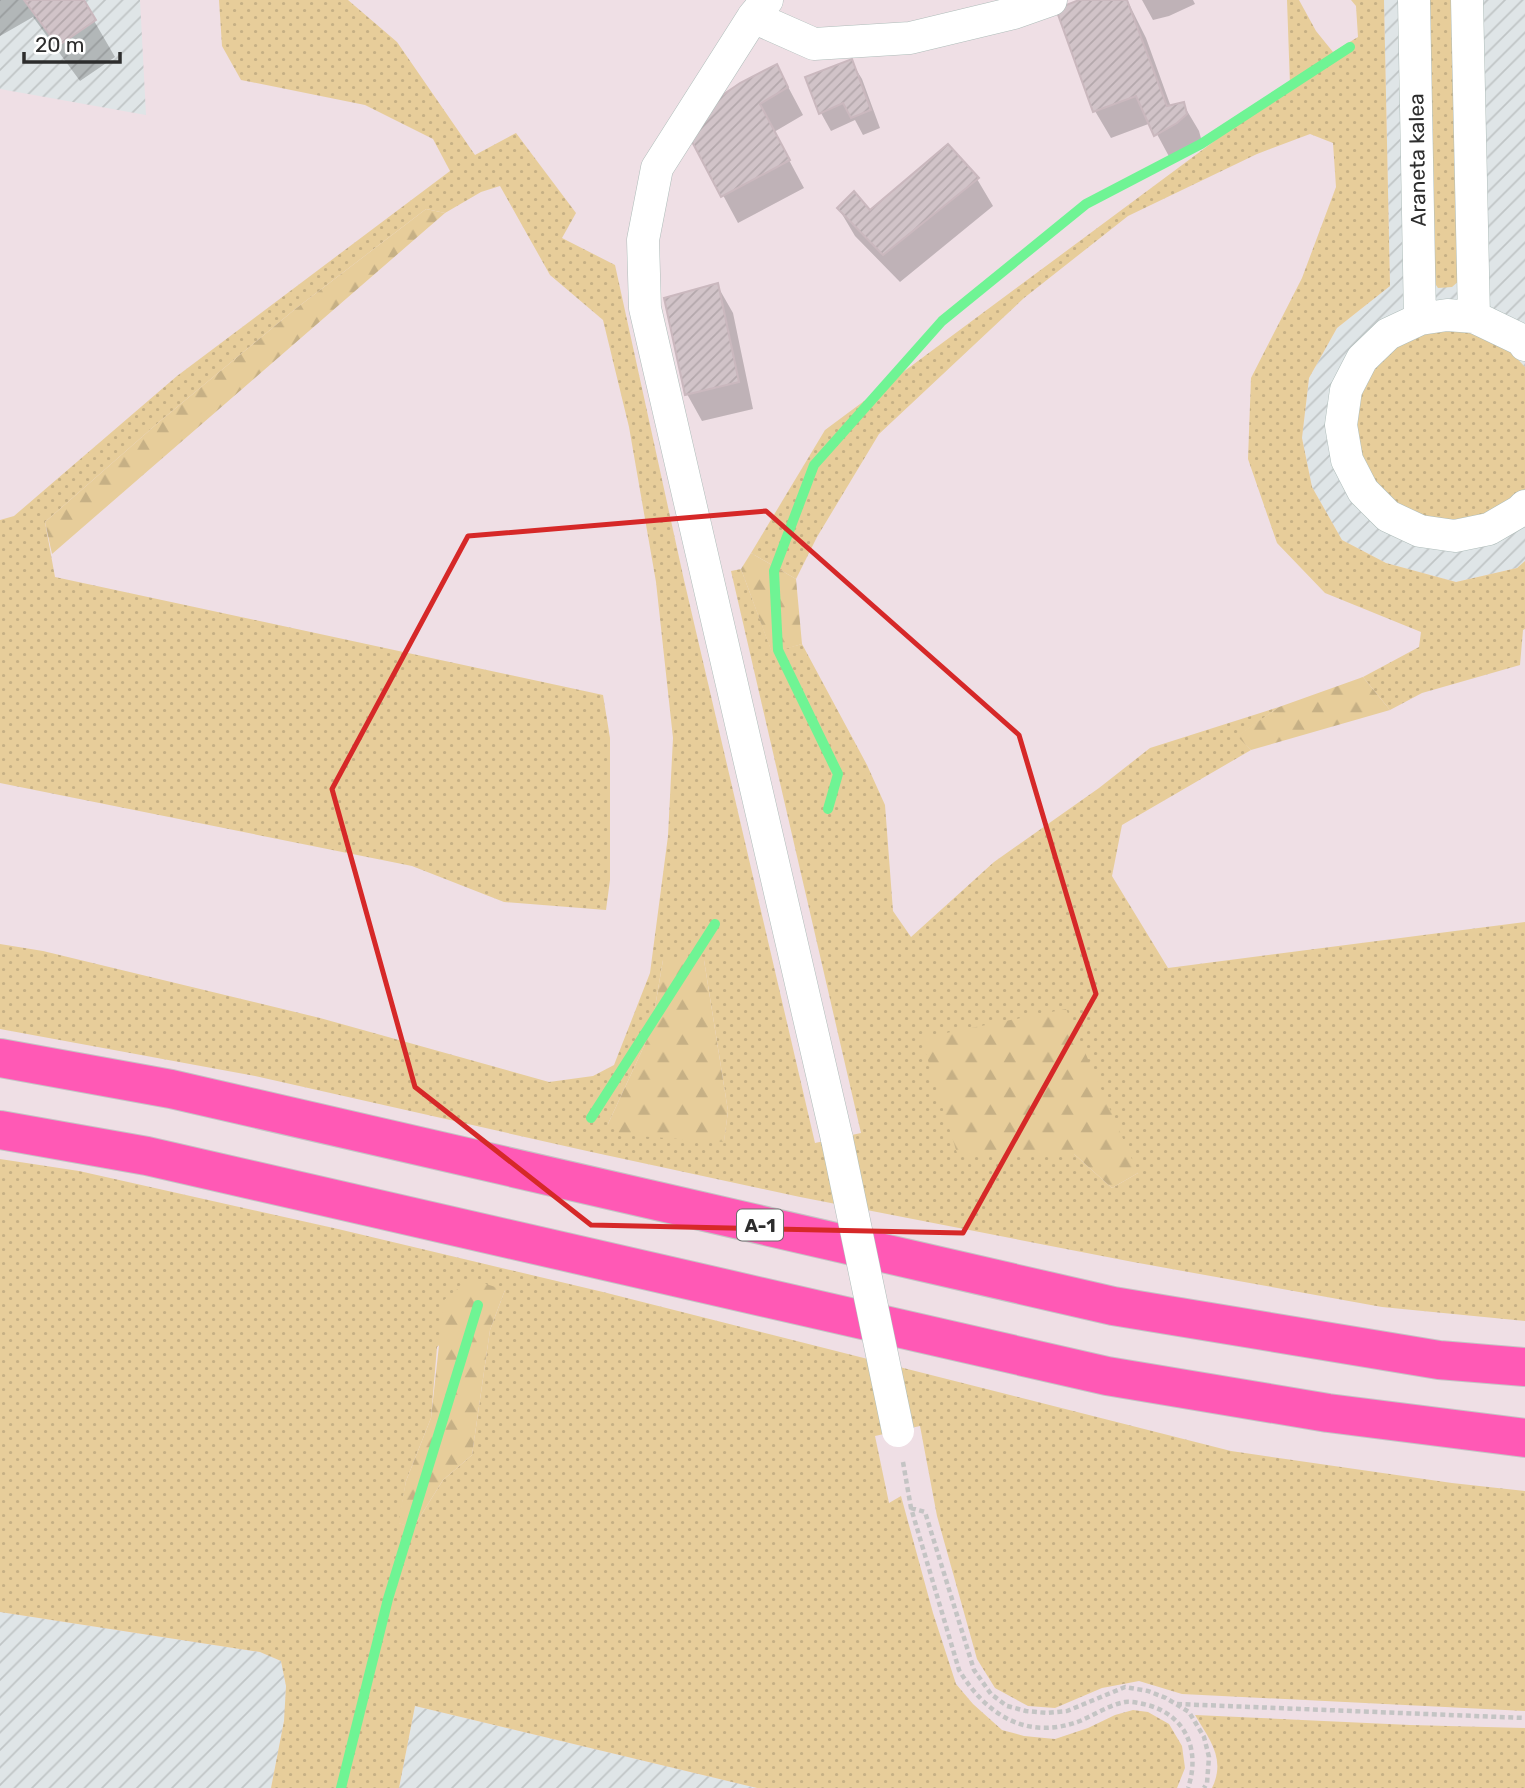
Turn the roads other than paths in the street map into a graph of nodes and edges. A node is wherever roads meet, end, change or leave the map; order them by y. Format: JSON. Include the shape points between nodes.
{"nodes":[{"id":1,"x":1051,"y":0,"type":"edge"},
{"id":2,"x":1414,"y":0,"type":"edge"},
{"id":3,"x":1467,"y":0,"type":"edge"},
{"id":4,"x":760,"y":9,"type":"edge"},
{"id":5,"x":1474,"y":317,"type":"junction"},
{"id":6,"x":1420,"y":319,"type":"junction"},
{"id":7,"x":1525,"y":345,"type":"edge"},
{"id":8,"x":1525,"y":506,"type":"edge"},
{"id":9,"x":0,"y":1058,"type":"edge"},
{"id":10,"x":0,"y":1130,"type":"edge"},
{"id":11,"x":1525,"y":1359,"type":"edge"},
{"id":12,"x":1438,"y":1360,"type":"junction"},
{"id":13,"x":1525,"y":1367,"type":"edge"},
{"id":14,"x":1328,"y":1413,"type":"junction"},
{"id":15,"x":898,"y":1431,"type":"road end"},
{"id":16,"x":1525,"y":1438,"type":"edge"},
{"id":17,"x":1525,"y":1463,"type":"edge"}],
"edges":[{"from":1,"to":4,"type":"street","via":[[910,38],[814,44]]},
{"from":2,"to":6,"type":"street","name":"Araneta kalea"},
{"from":3,"to":5,"type":"street"},
{"from":4,"to":15,"type":"street","bridge":true,"via":[[657,167],[643,240],[645,307],[837,1139]]},
{"from":5,"to":6,"type":"street","via":[[1447,314]]},
{"from":5,"to":7,"type":"street"},
{"from":6,"to":8,"type":"street","via":[[1388,334],[1362,359],[1346,390],[1341,425],[1346,460],[1363,491],[1388,516],[1420,531],[1455,536],[1489,529]]},
{"from":9,"to":12,"type":"highway","number":"A-1","via":[[171,1089],[1113,1306]]},
{"from":10,"to":14,"type":"highway","via":[[161,1158],[1107,1376]]},
{"from":11,"to":12,"type":"highway"},
{"from":12,"to":13,"type":"highway","number":"A-1"},
{"from":14,"to":16,"type":"highway"},
{"from":14,"to":17,"type":"highway"}]}
